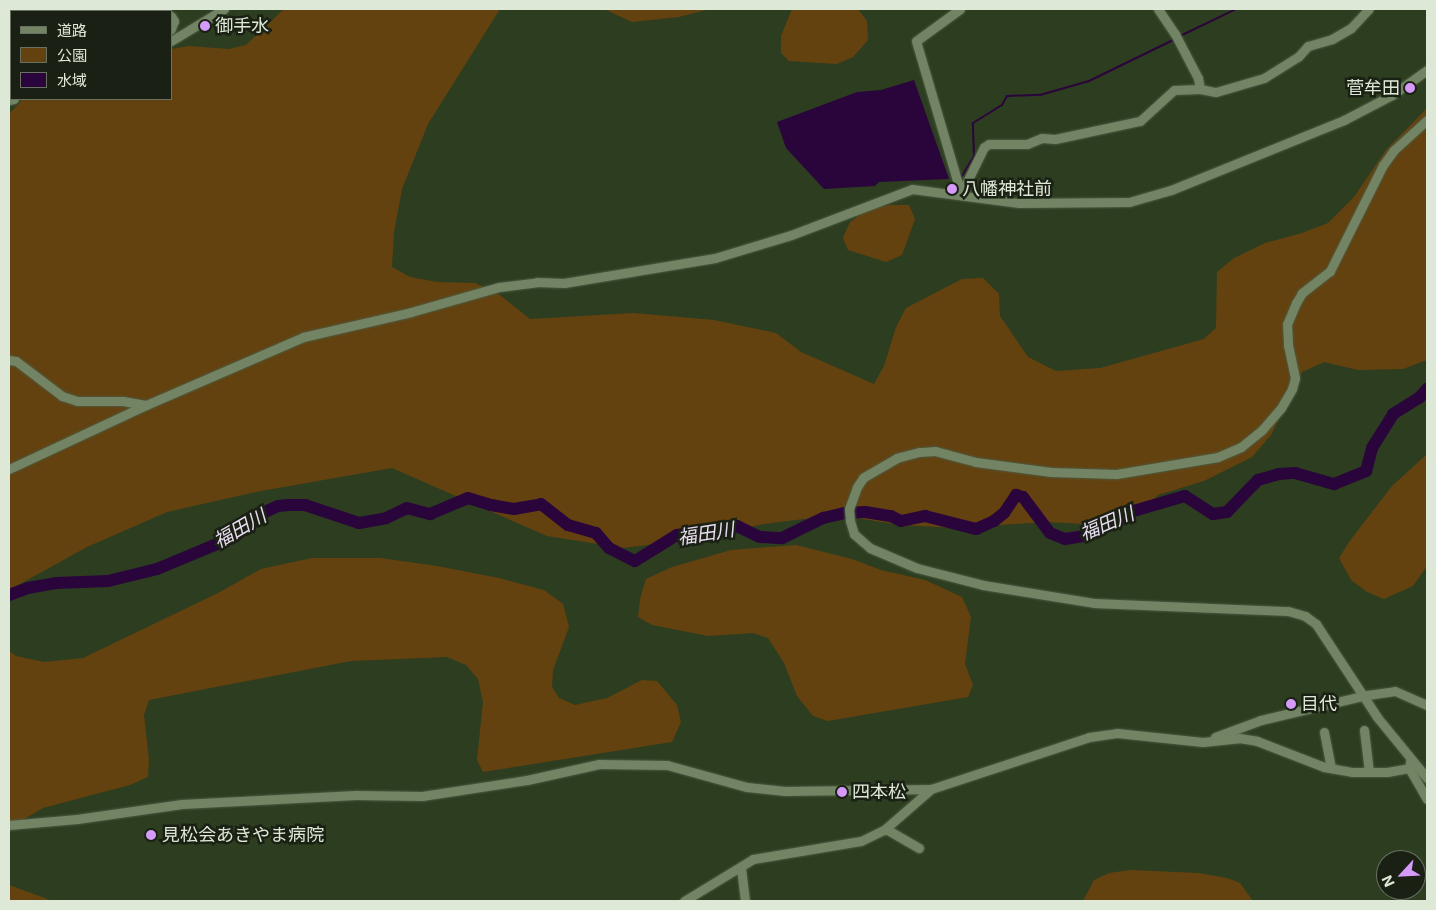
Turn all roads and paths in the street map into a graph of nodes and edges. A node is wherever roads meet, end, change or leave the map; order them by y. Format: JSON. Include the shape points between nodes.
{"nodes":[{"id":1,"x":224,"y":9,"type":"edge"},
{"id":2,"x":960,"y":9,"type":"edge"},
{"id":3,"x":1158,"y":9,"type":"edge"},
{"id":4,"x":1369,"y":9,"type":"edge"},
{"id":5,"x":172,"y":40,"type":"edge"},
{"id":6,"x":1427,"y":70,"type":"edge"},
{"id":7,"x":1200,"y":89,"type":"junction"},
{"id":8,"x":1427,"y":120,"type":"edge"},
{"id":9,"x":961,"y":194,"type":"junction"},
{"id":10,"x":9,"y":360,"type":"edge"},
{"id":11,"x":146,"y":405,"type":"junction"},
{"id":12,"x":9,"y":469,"type":"edge"},
{"id":13,"x":1364,"y":697,"type":"junction"},
{"id":14,"x":1427,"y":705,"type":"edge"},
{"id":15,"x":1364,"y":730,"type":"dead end"},
{"id":16,"x":1324,"y":732,"type":"dead end"},
{"id":17,"x":1203,"y":742,"type":"junction"},
{"id":18,"x":1410,"y":763,"type":"junction"},
{"id":19,"x":1331,"y":768,"type":"junction"},
{"id":20,"x":1369,"y":772,"type":"junction"},
{"id":21,"x":1427,"y":778,"type":"edge"},
{"id":22,"x":931,"y":789,"type":"junction"},
{"id":23,"x":1427,"y":799,"type":"edge"},
{"id":24,"x":9,"y":825,"type":"edge"},
{"id":25,"x":886,"y":829,"type":"junction"},
{"id":26,"x":919,"y":848,"type":"dead end"},
{"id":27,"x":741,"y":868,"type":"junction"},
{"id":28,"x":684,"y":901,"type":"edge"},
{"id":29,"x":745,"y":901,"type":"edge"}],
"edges":[{"from":1,"to":5,"type":"street"},
{"from":2,"to":9,"type":"street","via":[[916,41]]},
{"from":3,"to":7,"type":"street","via":[[1177,38],[1198,78]]},
{"from":4,"to":7,"type":"street","via":[[1351,28],[1332,39],[1308,46],[1298,57],[1264,78],[1216,92]]},
{"from":6,"to":9,"type":"street","via":[[1344,120],[1171,190],[1129,202],[1019,202]]},
{"from":7,"to":9,"type":"street","via":[[1174,90],[1140,121],[1055,140],[1042,138],[1027,144],[989,144]]},
{"from":8,"to":13,"type":"street","via":[[1394,150],[1383,165],[1330,271],[1296,303],[1287,324],[1295,378],[1292,389],[1262,430],[1241,447],[1218,457],[1116,474],[1051,472],[976,462],[935,451],[919,452],[897,458],[863,478],[856,487],[849,509],[854,534],[870,548],[917,568],[983,585],[1094,603],[1288,611],[1305,616],[1316,624]]},
{"from":9,"to":11,"type":"street","via":[[912,189],[790,235],[715,258],[579,281],[537,282],[474,293],[411,312],[303,337]]},
{"from":10,"to":11,"type":"street","via":[[16,361],[62,396],[77,401],[123,401]]},
{"from":11,"to":12,"type":"street"},
{"from":13,"to":14,"type":"street","via":[[1395,691]]},
{"from":13,"to":17,"type":"street","via":[[1261,720]]},
{"from":13,"to":18,"type":"street"},
{"from":15,"to":20,"type":"street"},
{"from":16,"to":19,"type":"street"},
{"from":17,"to":19,"type":"street","via":[[1239,738],[1257,740]]},
{"from":17,"to":22,"type":"street","via":[[1117,733],[1089,737]]},
{"from":18,"to":20,"type":"street","via":[[1387,772]]},
{"from":18,"to":21,"type":"street"},
{"from":18,"to":23,"type":"street"},
{"from":19,"to":20,"type":"street"},
{"from":22,"to":24,"type":"street","via":[[785,791],[747,787],[667,765],[598,764],[527,780],[422,796],[356,795],[182,804]]},
{"from":22,"to":25,"type":"street"},
{"from":25,"to":26,"type":"street"},
{"from":25,"to":27,"type":"street","via":[[861,841],[754,859]]},
{"from":27,"to":28,"type":"street"},
{"from":27,"to":29,"type":"street"}]}
